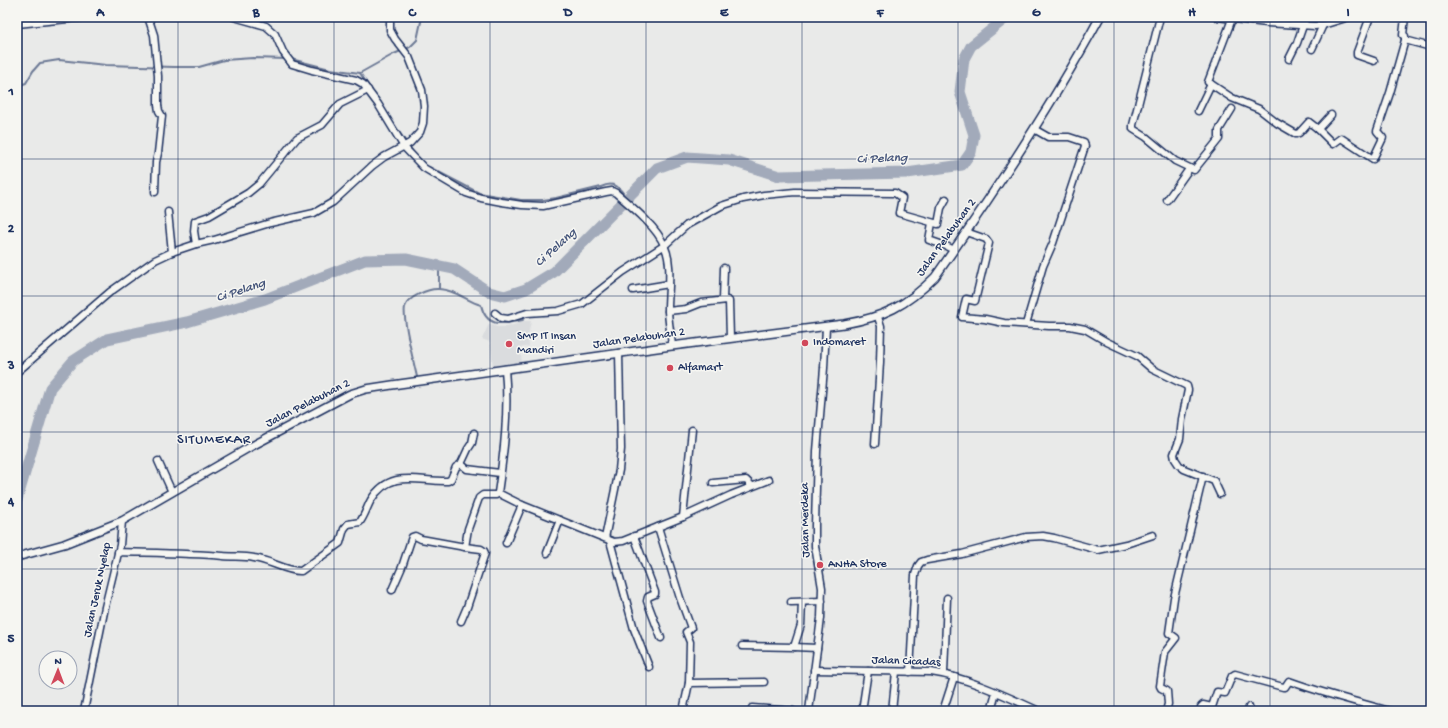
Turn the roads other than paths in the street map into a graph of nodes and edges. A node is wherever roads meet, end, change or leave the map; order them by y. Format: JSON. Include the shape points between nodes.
{"nodes":[{"id":1,"x":88,"y":17,"type":"edge"},
{"id":2,"x":148,"y":17,"type":"edge"},
{"id":3,"x":235,"y":17,"type":"edge"},
{"id":4,"x":390,"y":17,"type":"edge"},
{"id":5,"x":1100,"y":17,"type":"edge"},
{"id":6,"x":1160,"y":17,"type":"edge"},
{"id":7,"x":1217,"y":17,"type":"edge"},
{"id":8,"x":1306,"y":17,"type":"edge"},
{"id":9,"x":1349,"y":17,"type":"edge"},
{"id":10,"x":1370,"y":17,"type":"edge"},
{"id":11,"x":1404,"y":17,"type":"edge"},
{"id":12,"x":1424,"y":17,"type":"edge"},
{"id":13,"x":1431,"y":17,"type":"edge"},
{"id":14,"x":72,"y":18,"type":"edge"},
{"id":15,"x":1232,"y":19,"type":"junction"},
{"id":16,"x":29,"y":20,"type":"edge"},
{"id":17,"x":18,"y":21,"type":"edge"},
{"id":18,"x":1302,"y":25,"type":"junction"},
{"id":19,"x":1323,"y":25,"type":"junction"},
{"id":20,"x":1405,"y":40,"type":"junction"},
{"id":21,"x":1431,"y":47,"type":"edge"},
{"id":22,"x":1312,"y":49,"type":"dead end"},
{"id":23,"x":1289,"y":59,"type":"dead end"},
{"id":24,"x":1374,"y":61,"type":"dead end"},
{"id":25,"x":1211,"y":84,"type":"junction"},
{"id":26,"x":368,"y":90,"type":"junction"},
{"id":27,"x":1232,"y":109,"type":"dead end"},
{"id":28,"x":1198,"y":111,"type":"dead end"},
{"id":29,"x":1331,"y":115,"type":"dead end"},
{"id":30,"x":1034,"y":129,"type":"junction"},
{"id":31,"x":1318,"y":129,"type":"junction"},
{"id":32,"x":406,"y":145,"type":"junction"},
{"id":33,"x":1189,"y":169,"type":"junction"},
{"id":34,"x":155,"y":192,"type":"dead end"},
{"id":35,"x":946,"y":200,"type":"dead end"},
{"id":36,"x":1167,"y":200,"type":"dead end"},
{"id":37,"x":168,"y":212,"type":"dead end"},
{"id":38,"x":932,"y":224,"type":"junction"},
{"id":39,"x":966,"y":232,"type":"junction"},
{"id":40,"x":196,"y":244,"type":"junction"},
{"id":41,"x":664,"y":245,"type":"junction"},
{"id":42,"x":954,"y":250,"type":"junction"},
{"id":43,"x":172,"y":252,"type":"junction"},
{"id":44,"x":724,"y":268,"type":"dead end"},
{"id":45,"x":669,"y":284,"type":"junction"},
{"id":46,"x":633,"y":290,"type":"dead end"},
{"id":47,"x":723,"y":300,"type":"junction"},
{"id":48,"x":668,"y":311,"type":"junction"},
{"id":49,"x":496,"y":313,"type":"dead end"},
{"id":50,"x":878,"y":316,"type":"junction"},
{"id":51,"x":1026,"y":324,"type":"junction"},
{"id":52,"x":826,"y":327,"type":"junction"},
{"id":53,"x":730,"y":338,"type":"junction"},
{"id":54,"x":672,"y":346,"type":"junction"},
{"id":55,"x":619,"y":353,"type":"junction"},
{"id":56,"x":505,"y":369,"type":"junction"},
{"id":57,"x":17,"y":372,"type":"edge"},
{"id":58,"x":692,"y":430,"type":"dead end"},
{"id":59,"x":474,"y":433,"type":"dead end"},
{"id":60,"x":874,"y":444,"type":"dead end"},
{"id":61,"x":158,"y":461,"type":"dead end"},
{"id":62,"x":461,"y":464,"type":"junction"},
{"id":63,"x":500,"y":473,"type":"junction"},
{"id":64,"x":1203,"y":476,"type":"junction"},
{"id":65,"x":769,"y":480,"type":"dead end"},
{"id":66,"x":713,"y":483,"type":"dead end"},
{"id":67,"x":752,"y":486,"type":"junction"},
{"id":68,"x":172,"y":492,"type":"junction"},
{"id":69,"x":498,"y":493,"type":"junction"},
{"id":70,"x":1220,"y":494,"type":"dead end"},
{"id":71,"x":522,"y":505,"type":"junction"},
{"id":72,"x":683,"y":517,"type":"junction"},
{"id":73,"x":560,"y":520,"type":"junction"},
{"id":74,"x":122,"y":521,"type":"junction"},
{"id":75,"x":658,"y":527,"type":"junction"},
{"id":76,"x":1153,"y":535,"type":"dead end"},
{"id":77,"x":634,"y":536,"type":"junction"},
{"id":78,"x":608,"y":540,"type":"junction"},
{"id":79,"x":506,"y":543,"type":"dead end"},
{"id":80,"x":465,"y":547,"type":"junction"},
{"id":81,"x":118,"y":552,"type":"junction"},
{"id":82,"x":547,"y":553,"type":"dead end"},
{"id":83,"x":17,"y":557,"type":"edge"},
{"id":84,"x":392,"y":590,"type":"dead end"},
{"id":85,"x":947,"y":598,"type":"dead end"},
{"id":86,"x":822,"y":601,"type":"junction"},
{"id":87,"x":791,"y":602,"type":"dead end"},
{"id":88,"x":802,"y":602,"type":"junction"},
{"id":89,"x":460,"y":621,"type":"dead end"},
{"id":90,"x":661,"y":638,"type":"dead end"},
{"id":91,"x":742,"y":646,"type":"dead end"},
{"id":92,"x":794,"y":647,"type":"junction"},
{"id":93,"x":817,"y":648,"type":"junction"},
{"id":94,"x":649,"y":667,"type":"dead end"},
{"id":95,"x":814,"y":670,"type":"junction"},
{"id":96,"x":868,"y":671,"type":"junction"},
{"id":97,"x":896,"y":672,"type":"junction"},
{"id":98,"x":910,"y":672,"type":"junction"},
{"id":99,"x":944,"y":674,"type":"junction"},
{"id":100,"x":954,"y":677,"type":"junction"},
{"id":101,"x":764,"y":682,"type":"dead end"},
{"id":102,"x":689,"y":683,"type":"junction"},
{"id":103,"x":996,"y":693,"type":"junction"},
{"id":104,"x":752,"y":708,"type":"dead end"},
{"id":105,"x":776,"y":710,"type":"edge"},
{"id":106,"x":85,"y":711,"type":"edge"},
{"id":107,"x":683,"y":711,"type":"edge"},
{"id":108,"x":793,"y":711,"type":"edge"},
{"id":109,"x":809,"y":711,"type":"edge"},
{"id":110,"x":862,"y":711,"type":"edge"},
{"id":111,"x":892,"y":711,"type":"edge"},
{"id":112,"x":943,"y":711,"type":"edge"},
{"id":113,"x":991,"y":711,"type":"edge"},
{"id":114,"x":1039,"y":711,"type":"edge"},
{"id":115,"x":1166,"y":711,"type":"edge"},
{"id":116,"x":1201,"y":711,"type":"edge"},
{"id":117,"x":1390,"y":711,"type":"edge"}],
"edges":[{"from":1,"to":14,"type":"street"},
{"from":2,"to":34,"type":"street","via":[[154,35],[158,105],[162,116]]},
{"from":3,"to":26,"type":"street","via":[[266,26],[281,40],[283,52],[292,64],[356,80]]},
{"from":4,"to":32,"type":"street","via":[[390,30],[409,57],[422,90],[424,106],[420,132]]},
{"from":5,"to":30,"type":"main road","name":"Jalan Pelabuhan 2"},
{"from":6,"to":33,"type":"street","via":[[1133,127]]},
{"from":7,"to":15,"type":"street"},
{"from":8,"to":18,"type":"street"},
{"from":9,"to":19,"type":"street"},
{"from":10,"to":24,"type":"street","via":[[1357,54]]},
{"from":11,"to":20,"type":"street"},
{"from":12,"to":13,"type":"street"},
{"from":14,"to":16,"type":"street"},
{"from":15,"to":18,"type":"street"},
{"from":15,"to":25,"type":"street","via":[[1208,81]]},
{"from":16,"to":17,"type":"street"},
{"from":18,"to":19,"type":"street"},
{"from":18,"to":23,"type":"street"},
{"from":19,"to":22,"type":"street"},
{"from":20,"to":21,"type":"street"},
{"from":20,"to":31,"type":"street","via":[[1390,94],[1378,125],[1377,131],[1383,138],[1373,159],[1341,138],[1333,144]]},
{"from":25,"to":28,"type":"street"},
{"from":25,"to":31,"type":"street","via":[[1232,98],[1259,109],[1296,134],[1299,134],[1309,122]]},
{"from":26,"to":32,"type":"street"},
{"from":26,"to":40,"type":"street","via":[[340,104],[322,125],[297,138],[259,184],[248,193],[196,221]]},
{"from":27,"to":33,"type":"street","via":[[1219,130],[1219,139],[1194,170]]},
{"from":29,"to":31,"type":"street"},
{"from":30,"to":39,"type":"main road","name":"Jalan Pelabuhan 2"},
{"from":30,"to":51,"type":"street","via":[[1048,137],[1069,137],[1084,142],[1085,146],[1043,266]]},
{"from":32,"to":40,"type":"street","via":[[384,157],[333,202],[314,213],[270,222]]},
{"from":32,"to":41,"type":"street","via":[[424,168],[466,194],[481,198],[543,206],[612,191],[643,218]]},
{"from":33,"to":36,"type":"street"},
{"from":35,"to":38,"type":"street","via":[[941,208],[938,224]]},
{"from":37,"to":43,"type":"street"},
{"from":38,"to":41,"type":"street","via":[[899,212],[902,198],[895,193],[795,192],[764,195],[721,206],[687,225]]},
{"from":38,"to":42,"type":"street","via":[[929,240]]},
{"from":39,"to":42,"type":"main road","name":"Jalan Pelabuhan 2"},
{"from":39,"to":51,"type":"street","via":[[986,239],[989,243],[975,301],[966,299],[962,317]]},
{"from":40,"to":43,"type":"street"},
{"from":41,"to":45,"type":"street"},
{"from":41,"to":49,"type":"street","via":[[623,272],[582,304],[558,311],[527,313],[508,319],[501,318]]},
{"from":42,"to":50,"type":"main road","name":"Jalan Pelabuhan 2","via":[[935,277],[921,291]]},
{"from":43,"to":57,"type":"street","via":[[155,260],[122,283]]},
{"from":44,"to":47,"type":"street"},
{"from":45,"to":46,"type":"street"},
{"from":45,"to":48,"type":"street"},
{"from":47,"to":48,"type":"street"},
{"from":47,"to":53,"type":"street","via":[[729,301]]},
{"from":48,"to":54,"type":"street"},
{"from":50,"to":52,"type":"main road","name":"Jalan Pelabuhan 2"},
{"from":50,"to":60,"type":"street","via":[[881,326],[880,362]]},
{"from":51,"to":64,"type":"street","via":[[1085,329],[1187,386],[1180,439],[1174,454],[1184,469]]},
{"from":52,"to":53,"type":"main road","name":"Jalan Pelabuhan 2"},
{"from":52,"to":86,"type":"street","name":"Jalan Merdeka","via":[[817,451],[815,525]]},
{"from":53,"to":54,"type":"main road","name":"Jalan Pelabuhan 2"},
{"from":54,"to":55,"type":"main road","name":"Jalan Pelabuhan 2"},
{"from":55,"to":56,"type":"main road","name":"Jalan Pelabuhan 2"},
{"from":55,"to":78,"type":"street","via":[[621,449]]},
{"from":56,"to":63,"type":"street","via":[[506,436]]},
{"from":56,"to":68,"type":"main road","name":"Jalan Pelabuhan 2","via":[[366,389],[350,394]]},
{"from":58,"to":72,"type":"street"},
{"from":59,"to":62,"type":"street","via":[[472,443]]},
{"from":61,"to":68,"type":"street"},
{"from":62,"to":63,"type":"street","via":[[467,469]]},
{"from":62,"to":81,"type":"street","via":[[456,467],[448,481],[407,478],[386,484],[371,500],[360,522],[346,526],[340,543],[301,571],[253,557]]},
{"from":63,"to":69,"type":"street"},
{"from":64,"to":70,"type":"street","via":[[1214,481]]},
{"from":64,"to":115,"type":"street","via":[[1174,598],[1169,633],[1176,638],[1166,652],[1160,686],[1167,691]]},
{"from":65,"to":67,"type":"street"},
{"from":66,"to":67,"type":"street","via":[[746,480]]},
{"from":67,"to":72,"type":"street"},
{"from":68,"to":74,"type":"main road","name":"Jalan Pelabuhan 2"},
{"from":69,"to":71,"type":"street"},
{"from":69,"to":80,"type":"street","via":[[479,498]]},
{"from":71,"to":73,"type":"street"},
{"from":71,"to":79,"type":"street"},
{"from":72,"to":75,"type":"street"},
{"from":73,"to":78,"type":"street"},
{"from":73,"to":82,"type":"street"},
{"from":74,"to":81,"type":"street","name":"Jalan Jeruk Nyelap"},
{"from":74,"to":83,"type":"main road","name":"Jalan Pelabuhan 2","via":[[64,544]]},
{"from":75,"to":77,"type":"street"},
{"from":75,"to":102,"type":"street","via":[[691,628],[686,632],[690,642]]},
{"from":76,"to":98,"type":"street","via":[[1098,550],[1043,536],[1026,537],[921,562],[915,575]]},
{"from":77,"to":78,"type":"street","via":[[618,542]]},
{"from":77,"to":90,"type":"street","via":[[655,592],[646,601]]},
{"from":78,"to":94,"type":"street","via":[[634,629]]},
{"from":80,"to":84,"type":"street","via":[[412,537]]},
{"from":80,"to":89,"type":"street","via":[[481,549],[485,553]]},
{"from":81,"to":106,"type":"street","name":"Jalan Jeruk Nyelap"},
{"from":85,"to":99,"type":"street"},
{"from":86,"to":88,"type":"street"},
{"from":86,"to":93,"type":"street","name":"Jalan Merdeka"},
{"from":87,"to":88,"type":"street"},
{"from":88,"to":92,"type":"street","via":[[801,625]]},
{"from":91,"to":92,"type":"street"},
{"from":92,"to":93,"type":"street"},
{"from":93,"to":95,"type":"street","name":"Jalan Merdeka"},
{"from":95,"to":96,"type":"street","name":"Jalan Cicadas"},
{"from":95,"to":109,"type":"street","name":"Jalan Merdeka"},
{"from":96,"to":97,"type":"street","name":"Jalan Cicadas"},
{"from":96,"to":110,"type":"street"},
{"from":97,"to":98,"type":"street","name":"Jalan Cicadas"},
{"from":97,"to":111,"type":"street"},
{"from":98,"to":99,"type":"street","name":"Jalan Cicadas"},
{"from":99,"to":100,"type":"street","name":"Jalan Cicadas"},
{"from":100,"to":103,"type":"street","name":"Jalan Cicadas"},
{"from":100,"to":112,"type":"street"},
{"from":101,"to":102,"type":"street"},
{"from":102,"to":107,"type":"street"},
{"from":103,"to":113,"type":"street"},
{"from":103,"to":114,"type":"street","name":"Jalan Cicadas"},
{"from":104,"to":105,"type":"street"},
{"from":105,"to":108,"type":"street"},
{"from":116,"to":117,"type":"street","via":[[1201,706],[1212,707],[1217,692],[1225,692],[1235,674],[1283,688],[1289,681]]}]}
